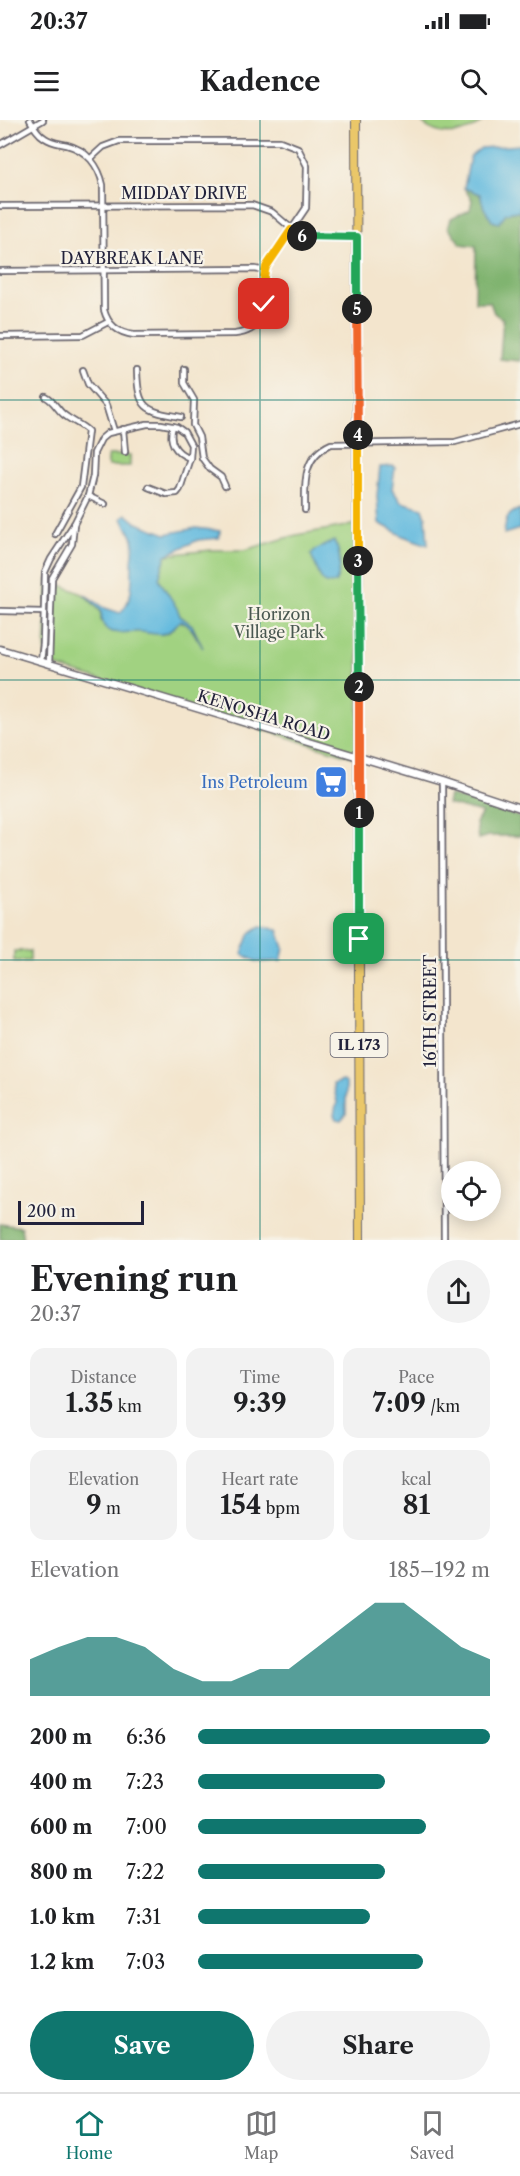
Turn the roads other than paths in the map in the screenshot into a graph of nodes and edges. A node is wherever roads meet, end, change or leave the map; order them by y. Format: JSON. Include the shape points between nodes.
{"nodes":[{"id":1,"x":30,"y":120,"type":"edge"},
{"id":2,"x":43,"y":120,"type":"edge"},
{"id":3,"x":356,"y":120,"type":"edge"},
{"id":4,"x":34,"y":126,"type":"junction"},
{"id":5,"x":0,"y":145,"type":"edge"},
{"id":6,"x":91,"y":158,"type":"junction"},
{"id":7,"x":0,"y":206,"type":"edge"},
{"id":8,"x":103,"y":206,"type":"junction"},
{"id":9,"x":291,"y":230,"type":"junction"},
{"id":10,"x":357,"y":237,"type":"junction"},
{"id":11,"x":103,"y":270,"type":"junction"},
{"id":12,"x":0,"y":271,"type":"edge"},
{"id":13,"x":265,"y":271,"type":"junction"},
{"id":14,"x":108,"y":321,"type":"junction"},
{"id":15,"x":0,"y":336,"type":"edge"},
{"id":16,"x":184,"y":369,"type":"dead end"},
{"id":17,"x":83,"y":370,"type":"dead end"},
{"id":18,"x":137,"y":370,"type":"dead end"},
{"id":19,"x":46,"y":397,"type":"dead end"},
{"id":20,"x":150,"y":411,"type":"junction"},
{"id":21,"x":181,"y":417,"type":"dead end"},
{"id":22,"x":147,"y":424,"type":"junction"},
{"id":23,"x":520,"y":424,"type":"edge"},
{"id":24,"x":173,"y":426,"type":"junction"},
{"id":25,"x":123,"y":429,"type":"junction"},
{"id":26,"x":114,"y":431,"type":"junction"},
{"id":27,"x":198,"y":435,"type":"junction"},
{"id":28,"x":189,"y":439,"type":"junction"},
{"id":29,"x":358,"y":443,"type":"junction"},
{"id":30,"x":125,"y":452,"type":"dead end"},
{"id":31,"x":190,"y":458,"type":"junction"},
{"id":32,"x":84,"y":466,"type":"junction"},
{"id":33,"x":94,"y":467,"type":"junction"},
{"id":34,"x":225,"y":486,"type":"dead end"},
{"id":35,"x":148,"y":487,"type":"dead end"},
{"id":36,"x":88,"y":496,"type":"junction"},
{"id":37,"x":105,"y":504,"type":"dead end"},
{"id":38,"x":305,"y":510,"type":"dead end"},
{"id":39,"x":74,"y":524,"type":"junction"},
{"id":40,"x":55,"y":534,"type":"dead end"},
{"id":41,"x":0,"y":611,"type":"edge"},
{"id":42,"x":44,"y":612,"type":"junction"},
{"id":43,"x":0,"y":649,"type":"edge"},
{"id":44,"x":40,"y":661,"type":"junction"},
{"id":45,"x":49,"y":664,"type":"junction"},
{"id":46,"x":359,"y":759,"type":"junction"},
{"id":47,"x":442,"y":782,"type":"junction"},
{"id":48,"x":520,"y":808,"type":"edge"},
{"id":49,"x":360,"y":1240,"type":"edge"},
{"id":50,"x":444,"y":1240,"type":"edge"}],
"edges":[{"from":1,"to":4,"type":"street"},
{"from":2,"to":4,"type":"street"},
{"from":3,"to":10,"type":"main road","number":"IL 173"},
{"from":4,"to":5,"type":"street"},
{"from":4,"to":6,"type":"street","via":[[47,140],[76,148]]},
{"from":6,"to":8,"type":"street","via":[[102,182]]},
{"from":6,"to":9,"type":"street","via":[[102,147],[119,141],[287,142],[298,148],[307,166],[306,208]]},
{"from":7,"to":8,"type":"street","name":"MIDDAY DRIVE"},
{"from":8,"to":9,"type":"street","name":"MIDDAY DRIVE","via":[[252,205],[272,212]]},
{"from":8,"to":11,"type":"street"},
{"from":9,"to":10,"type":"street","name":"MIDDAY DRIVE","via":[[306,237]]},
{"from":9,"to":13,"type":"street"},
{"from":10,"to":29,"type":"main road","number":"IL 173"},
{"from":11,"to":12,"type":"street","name":"DAYBREAK LANE"},
{"from":11,"to":13,"type":"street","name":"DAYBREAK LANE"},
{"from":11,"to":14,"type":"street"},
{"from":13,"to":14,"type":"street","via":[[261,316],[251,329],[240,334],[134,335],[123,333]]},
{"from":14,"to":15,"type":"street","via":[[83,335]]},
{"from":16,"to":27,"type":"street","via":[[184,383],[194,400],[193,425]]},
{"from":17,"to":26,"type":"street","via":[[88,384],[106,405]]},
{"from":18,"to":20,"type":"street","via":[[139,395]]},
{"from":19,"to":32,"type":"street","via":[[88,431]]},
{"from":20,"to":21,"type":"street"},
{"from":20,"to":22,"type":"street"},
{"from":22,"to":24,"type":"street"},
{"from":22,"to":25,"type":"street"},
{"from":23,"to":29,"type":"street","via":[[454,442]]},
{"from":24,"to":28,"type":"street"},
{"from":24,"to":31,"type":"street","via":[[174,446]]},
{"from":25,"to":26,"type":"street"},
{"from":25,"to":30,"type":"street"},
{"from":26,"to":33,"type":"street","via":[[96,446]]},
{"from":27,"to":28,"type":"street"},
{"from":27,"to":34,"type":"street","via":[[202,458]]},
{"from":28,"to":31,"type":"street"},
{"from":29,"to":38,"type":"street","via":[[331,444],[314,457],[305,477]]},
{"from":29,"to":46,"type":"main road","number":"IL 173"},
{"from":31,"to":35,"type":"street","via":[[177,493],[166,494]]},
{"from":32,"to":33,"type":"street"},
{"from":32,"to":40,"type":"street","via":[[81,487]]},
{"from":33,"to":36,"type":"street"},
{"from":36,"to":37,"type":"street"},
{"from":36,"to":39,"type":"street"},
{"from":39,"to":42,"type":"street","via":[[45,572]]},
{"from":39,"to":45,"type":"street","via":[[72,544],[52,578]]},
{"from":41,"to":42,"type":"street"},
{"from":42,"to":44,"type":"street"},
{"from":43,"to":44,"type":"street","name":"KENOSHA ROAD"},
{"from":44,"to":45,"type":"street","name":"KENOSHA ROAD"},
{"from":45,"to":46,"type":"street","name":"KENOSHA ROAD"},
{"from":46,"to":47,"type":"street","name":"KENOSHA ROAD"},
{"from":46,"to":49,"type":"main road","number":"IL 173"},
{"from":47,"to":48,"type":"street","name":"KENOSHA ROAD"},
{"from":47,"to":50,"type":"street","name":"16TH STREET"}]}
